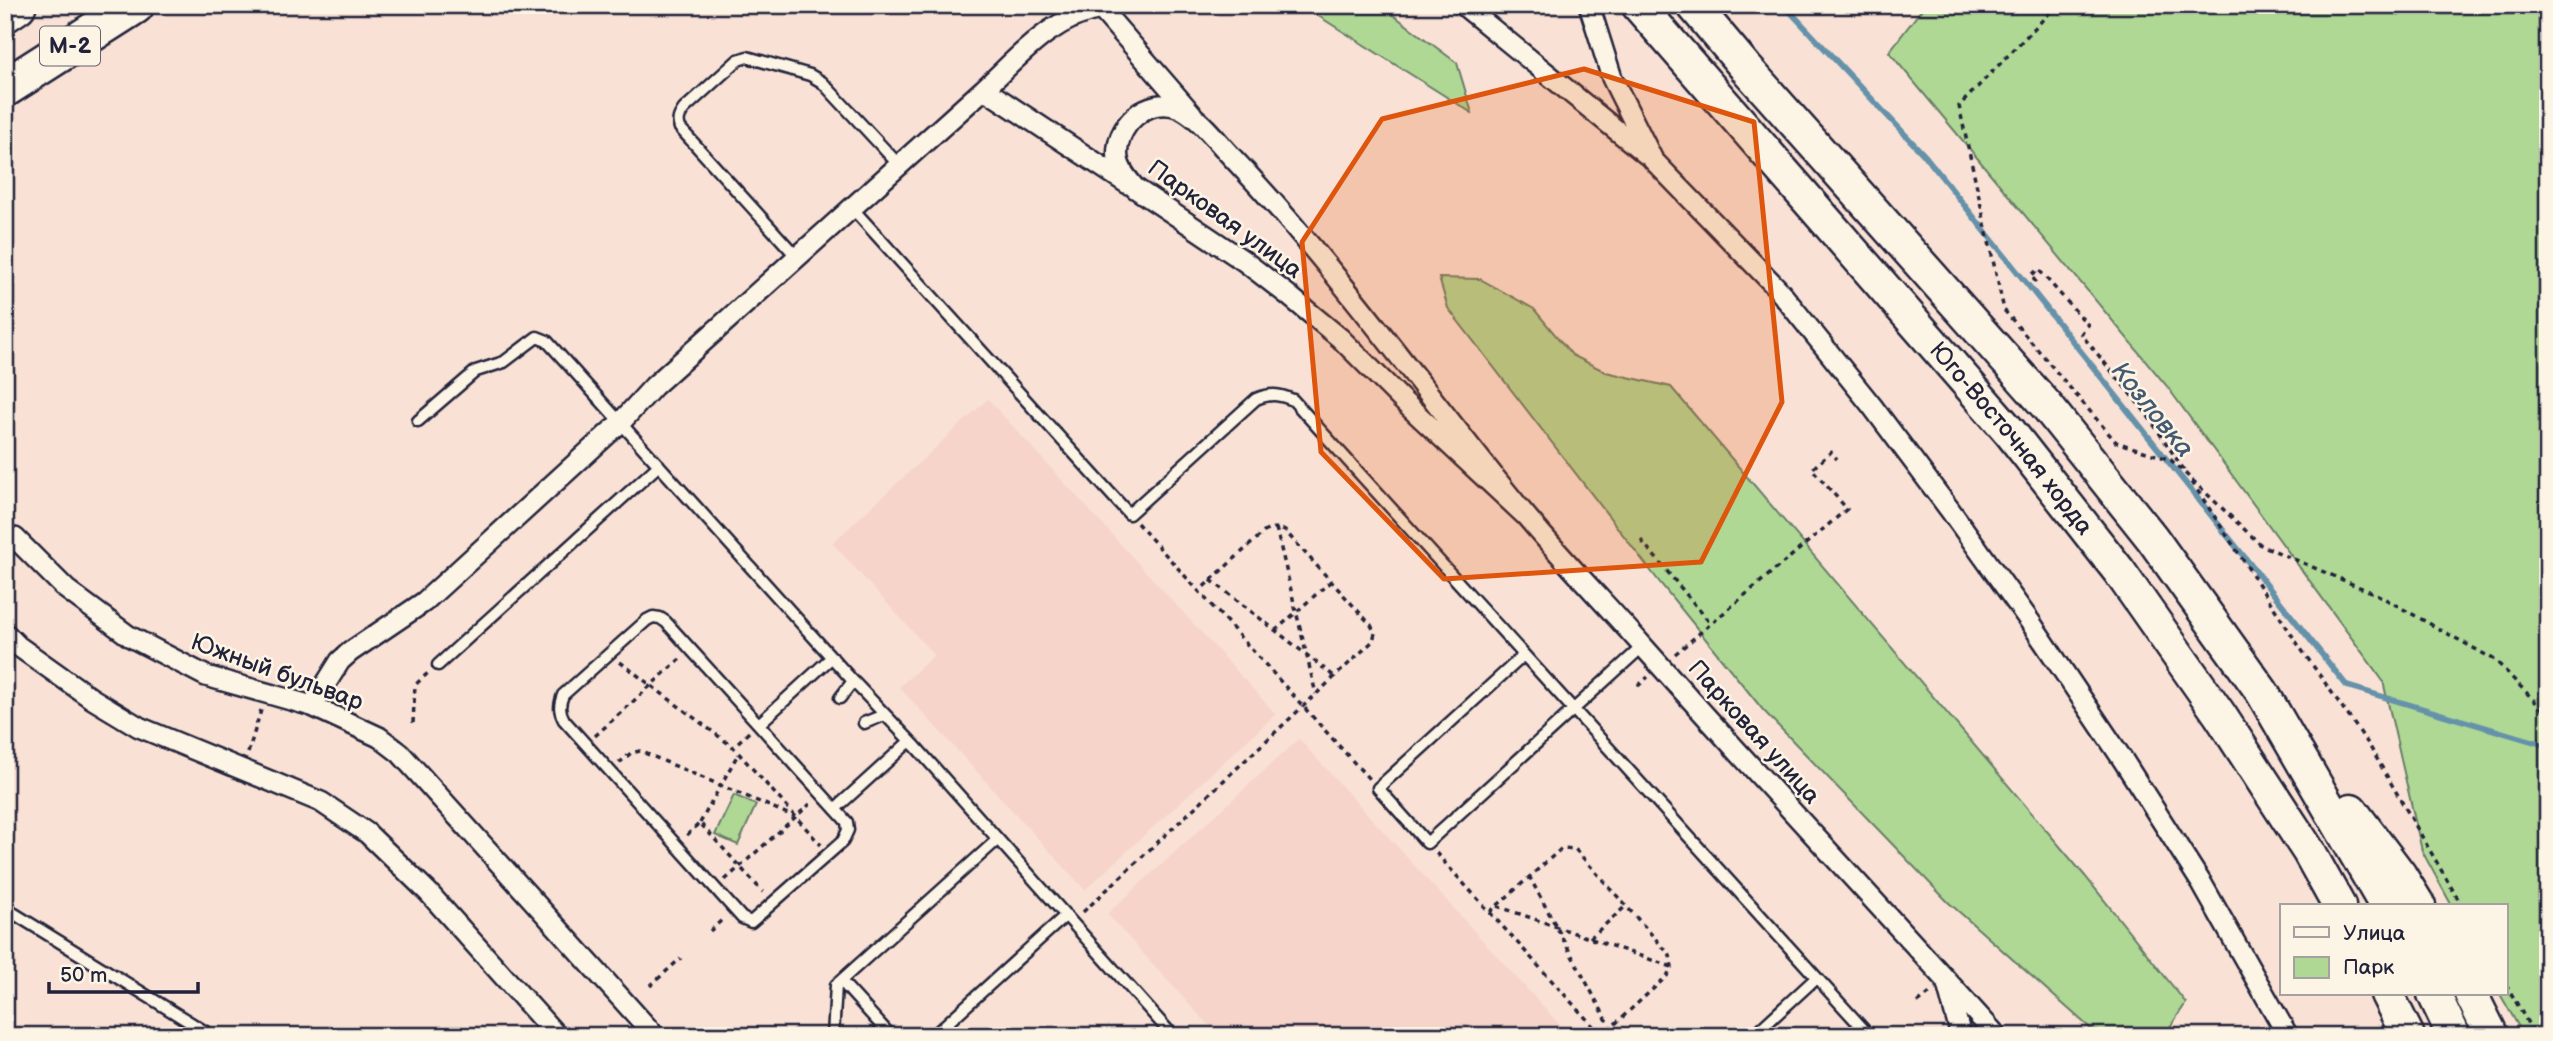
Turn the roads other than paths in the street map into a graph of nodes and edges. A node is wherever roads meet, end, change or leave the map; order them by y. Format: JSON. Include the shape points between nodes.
{"nodes":[{"id":1,"x":18,"y":5,"type":"edge"},
{"id":2,"x":135,"y":5,"type":"edge"},
{"id":3,"x":1464,"y":5,"type":"edge"},
{"id":4,"x":1589,"y":5,"type":"edge"},
{"id":5,"x":1638,"y":5,"type":"edge"},
{"id":6,"x":1693,"y":5,"type":"edge"},
{"id":7,"x":1102,"y":7,"type":"edge"},
{"id":8,"x":5,"y":13,"type":"edge"},
{"id":9,"x":5,"y":88,"type":"edge"},
{"id":10,"x":984,"y":89,"type":"junction"},
{"id":11,"x":1200,"y":123,"type":"junction"},
{"id":12,"x":1653,"y":160,"type":"junction"},
{"id":13,"x":899,"y":165,"type":"junction"},
{"id":14,"x":1135,"y":188,"type":"junction"},
{"id":15,"x":852,"y":208,"type":"junction"},
{"id":16,"x":797,"y":257,"type":"junction"},
{"id":17,"x":418,"y":421,"type":"dead end"},
{"id":18,"x":621,"y":422,"type":"junction"},
{"id":19,"x":659,"y":465,"type":"junction"},
{"id":20,"x":1527,"y":517,"type":"junction"},
{"id":21,"x":5,"y":546,"type":"edge"},
{"id":22,"x":5,"y":633,"type":"edge"},
{"id":23,"x":1643,"y":646,"type":"junction"},
{"id":24,"x":1524,"y":655,"type":"junction"},
{"id":25,"x":832,"y":657,"type":"junction"},
{"id":26,"x":438,"y":665,"type":"road end"},
{"id":27,"x":853,"y":681,"type":"junction"},
{"id":28,"x":2262,"y":692,"type":"junction"},
{"id":29,"x":840,"y":698,"type":"dead end"},
{"id":30,"x":312,"y":706,"type":"junction"},
{"id":31,"x":1573,"y":710,"type":"junction"},
{"id":32,"x":884,"y":715,"type":"junction"},
{"id":33,"x":864,"y":723,"type":"dead end"},
{"id":34,"x":759,"y":724,"type":"junction"},
{"id":35,"x":910,"y":741,"type":"junction"},
{"id":36,"x":835,"y":809,"type":"junction"},
{"id":37,"x":997,"y":840,"type":"junction"},
{"id":38,"x":2338,"y":904,"type":"edge"},
{"id":39,"x":2385,"y":904,"type":"edge"},
{"id":40,"x":2417,"y":904,"type":"edge"},
{"id":41,"x":5,"y":908,"type":"edge"},
{"id":42,"x":1068,"y":919,"type":"junction"},
{"id":43,"x":1816,"y":978,"type":"junction"},
{"id":44,"x":1946,"y":979,"type":"junction"},
{"id":45,"x":841,"y":981,"type":"junction"},
{"id":46,"x":2388,"y":996,"type":"edge"},
{"id":47,"x":2435,"y":996,"type":"edge"},
{"id":48,"x":2472,"y":996,"type":"edge"},
{"id":49,"x":2286,"y":1035,"type":"edge"},
{"id":50,"x":212,"y":1036,"type":"edge"},
{"id":51,"x":557,"y":1036,"type":"edge"},
{"id":52,"x":655,"y":1036,"type":"edge"},
{"id":53,"x":833,"y":1036,"type":"edge"},
{"id":54,"x":891,"y":1036,"type":"edge"},
{"id":55,"x":933,"y":1036,"type":"edge"},
{"id":56,"x":1173,"y":1036,"type":"edge"},
{"id":57,"x":1753,"y":1036,"type":"edge"},
{"id":58,"x":1862,"y":1036,"type":"edge"},
{"id":59,"x":1961,"y":1036,"type":"edge"},
{"id":60,"x":1997,"y":1036,"type":"edge"},
{"id":61,"x":2408,"y":1036,"type":"edge"},
{"id":62,"x":2454,"y":1036,"type":"edge"},
{"id":63,"x":2492,"y":1036,"type":"edge"}],
"edges":[{"from":1,"to":8,"type":"highway","number":"М-2"},
{"from":2,"to":9,"type":"highway","number":"М-2"},
{"from":3,"to":12,"type":"street"},
{"from":4,"to":12,"type":"street","via":[[1612,78]]},
{"from":5,"to":38,"type":"main road","name":"Юго-Восточная хорда","via":[[2010,432],[2119,570],[2220,715]]},
{"from":6,"to":28,"type":"main road","name":"Юго-Восточная хорда","via":[[2046,405],[2152,538]]},
{"from":7,"to":10,"type":"street","via":[[1066,19],[1048,31]]},
{"from":7,"to":11,"type":"street"},
{"from":10,"to":13,"type":"street"},
{"from":10,"to":14,"type":"street"},
{"from":11,"to":14,"type":"street","name":"Парковая улица","via":[[1178,107],[1157,106],[1138,113],[1118,142],[1123,174]]},
{"from":11,"to":20,"type":"street","name":"Парковая улица","via":[[1328,265]]},
{"from":12,"to":49,"type":"street","via":[[1777,288],[1872,405],[1966,533],[2123,760],[2202,884]]},
{"from":13,"to":15,"type":"street"},
{"from":13,"to":16,"type":"lane","via":[[822,82],[753,57],[738,60],[684,108],[678,117],[680,128]]},
{"from":14,"to":20,"type":"street","name":"Парковая улица","via":[[1244,261],[1340,338]]},
{"from":15,"to":16,"type":"street"},
{"from":15,"to":24,"type":"lane","via":[[1129,514],[1256,399],[1281,395],[1293,400]]},
{"from":16,"to":18,"type":"street","via":[[654,386]]},
{"from":17,"to":18,"type":"lane","via":[[476,371],[504,362],[537,337],[548,341]]},
{"from":18,"to":19,"type":"lane"},
{"from":18,"to":30,"type":"street","via":[[424,602],[340,661]]},
{"from":19,"to":25,"type":"lane"},
{"from":19,"to":26,"type":"lane"},
{"from":20,"to":23,"type":"street","name":"Парковая улица"},
{"from":21,"to":30,"type":"street","name":"Южный бульвар","via":[[15,538],[66,589],[129,636],[206,676]]},
{"from":22,"to":51,"type":"street","via":[[91,698],[139,727],[321,802],[367,833],[428,892]]},
{"from":23,"to":31,"type":"lane"},
{"from":23,"to":44,"type":"street","name":"Парковая улица"},
{"from":24,"to":31,"type":"lane"},
{"from":24,"to":31,"type":"lane","via":[[1378,788],[1427,843]]},
{"from":25,"to":27,"type":"lane"},
{"from":25,"to":34,"type":"lane"},
{"from":27,"to":29,"type":"lane"},
{"from":27,"to":32,"type":"lane"},
{"from":28,"to":39,"type":"main road","name":"Юго-Восточная хорда"},
{"from":28,"to":40,"type":"main road","via":[[2400,875]]},
{"from":30,"to":52,"type":"street","name":"Южный бульвар","via":[[379,737],[400,752]]},
{"from":31,"to":43,"type":"lane"},
{"from":32,"to":33,"type":"lane"},
{"from":32,"to":35,"type":"lane"},
{"from":34,"to":36,"type":"lane"},
{"from":34,"to":36,"type":"lane","via":[[666,622],[653,617],[563,695],[559,704],[564,720],[746,921],[756,920],[843,841],[847,822]]},
{"from":35,"to":36,"type":"lane"},
{"from":35,"to":37,"type":"lane"},
{"from":37,"to":42,"type":"lane"},
{"from":37,"to":45,"type":"lane"},
{"from":41,"to":50,"type":"lane"},
{"from":42,"to":55,"type":"lane"},
{"from":42,"to":56,"type":"lane"},
{"from":43,"to":57,"type":"lane"},
{"from":43,"to":58,"type":"lane","via":[[1866,1032]]},
{"from":44,"to":59,"type":"street","name":"Парковая улица"},
{"from":44,"to":60,"type":"street","name":"Парковая улица"},
{"from":45,"to":53,"type":"lane","via":[[836,985]]},
{"from":45,"to":54,"type":"lane"},
{"from":46,"to":61,"type":"main road"},
{"from":47,"to":62,"type":"main road"},
{"from":48,"to":63,"type":"main road"}]}
